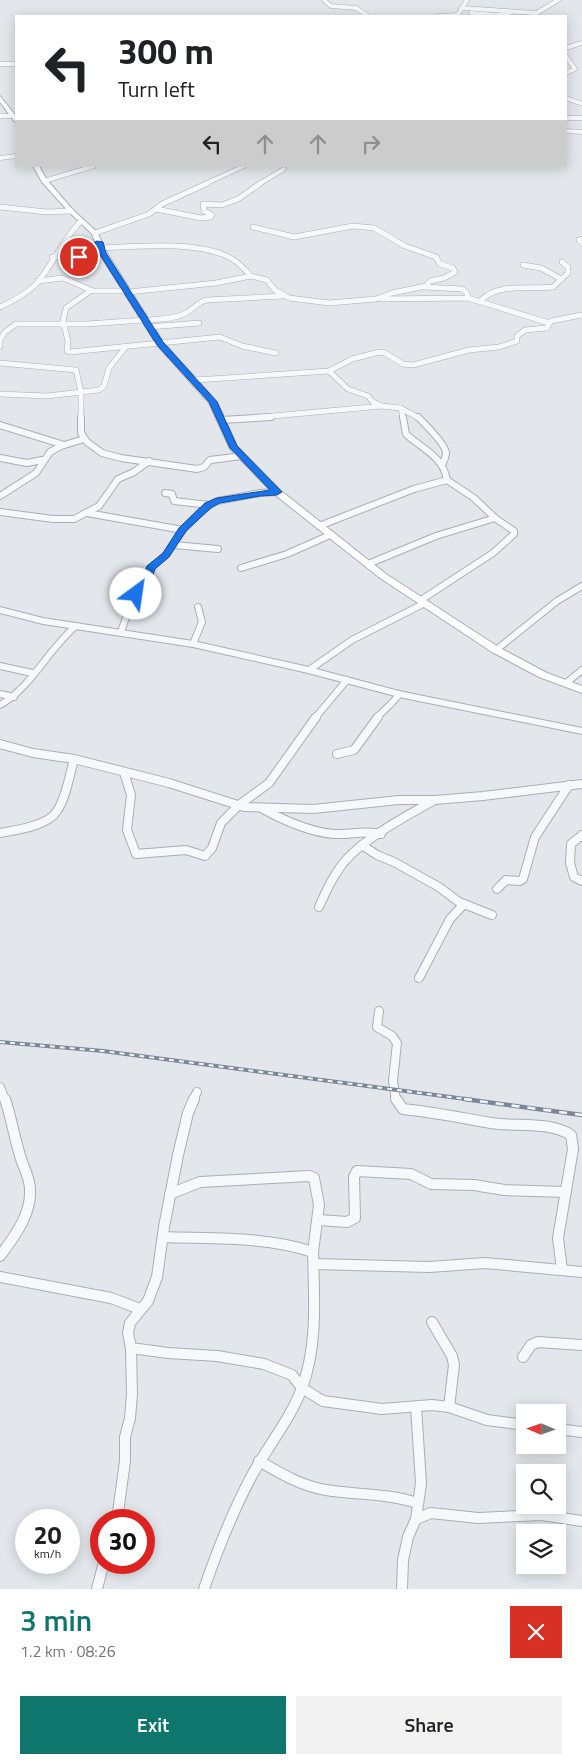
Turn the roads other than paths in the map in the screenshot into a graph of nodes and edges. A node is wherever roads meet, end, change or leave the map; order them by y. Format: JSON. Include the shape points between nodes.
{"nodes":[{"id":1,"x":324,"y":0,"type":"edge"},
{"id":2,"x":467,"y":0,"type":"edge"},
{"id":3,"x":558,"y":0,"type":"edge"},
{"id":4,"x":461,"y":8,"type":"junction"},
{"id":5,"x":515,"y":12,"type":"junction"},
{"id":6,"x":458,"y":14,"type":"edge"},
{"id":7,"x":366,"y":15,"type":"edge"},
{"id":8,"x":534,"y":15,"type":"edge"},
{"id":9,"x":582,"y":43,"type":"edge"},
{"id":10,"x":567,"y":48,"type":"edge"},
{"id":11,"x":567,"y":58,"type":"edge"},
{"id":12,"x":0,"y":64,"type":"edge"},
{"id":13,"x":15,"y":64,"type":"dead end"},
{"id":14,"x":582,"y":70,"type":"edge"},
{"id":15,"x":575,"y":71,"type":"junction"},
{"id":16,"x":567,"y":73,"type":"edge"},
{"id":17,"x":0,"y":98,"type":"edge"},
{"id":18,"x":567,"y":98,"type":"edge"},
{"id":19,"x":582,"y":104,"type":"edge"},
{"id":20,"x":14,"y":114,"type":"edge"},
{"id":21,"x":0,"y":116,"type":"edge"},
{"id":22,"x":567,"y":118,"type":"edge"},
{"id":23,"x":582,"y":118,"type":"edge"},
{"id":24,"x":567,"y":131,"type":"edge"},
{"id":25,"x":582,"y":132,"type":"edge"},
{"id":26,"x":15,"y":156,"type":"edge"},
{"id":27,"x":0,"y":158,"type":"edge"},
{"id":28,"x":37,"y":167,"type":"edge"},
{"id":29,"x":91,"y":167,"type":"edge"},
{"id":30,"x":242,"y":167,"type":"edge"},
{"id":31,"x":284,"y":169,"type":"dead end"},
{"id":32,"x":44,"y":181,"type":"junction"},
{"id":33,"x":1,"y":207,"type":"edge"},
{"id":34,"x":156,"y":209,"type":"junction"},
{"id":35,"x":71,"y":211,"type":"junction"},
{"id":36,"x":81,"y":221,"type":"junction"},
{"id":37,"x":254,"y":227,"type":"dead end"},
{"id":38,"x":95,"y":233,"type":"junction"},
{"id":39,"x":582,"y":239,"type":"edge"},
{"id":40,"x":582,"y":243,"type":"edge"},
{"id":41,"x":100,"y":245,"type":"junction"},
{"id":42,"x":52,"y":257,"type":"junction"},
{"id":43,"x":562,"y":262,"type":"dead end"},
{"id":44,"x":522,"y":265,"type":"dead end"},
{"id":45,"x":251,"y":276,"type":"junction"},
{"id":46,"x":561,"y":279,"type":"junction"},
{"id":47,"x":38,"y":281,"type":"junction"},
{"id":48,"x":424,"y":287,"type":"junction"},
{"id":49,"x":90,"y":291,"type":"junction"},
{"id":50,"x":128,"y":291,"type":"junction"},
{"id":51,"x":283,"y":296,"type":"junction"},
{"id":52,"x":468,"y":298,"type":"junction"},
{"id":53,"x":376,"y":299,"type":"junction"},
{"id":54,"x":481,"y":300,"type":"junction"},
{"id":55,"x":0,"y":307,"type":"edge"},
{"id":56,"x":582,"y":317,"type":"edge"},
{"id":57,"x":146,"y":322,"type":"junction"},
{"id":58,"x":199,"y":323,"type":"dead end"},
{"id":59,"x":549,"y":323,"type":"junction"},
{"id":60,"x":63,"y":325,"type":"junction"},
{"id":61,"x":160,"y":343,"type":"junction"},
{"id":62,"x":0,"y":346,"type":"edge"},
{"id":63,"x":125,"y":348,"type":"junction"},
{"id":64,"x":276,"y":352,"type":"dead end"},
{"id":65,"x":0,"y":363,"type":"edge"},
{"id":66,"x":329,"y":371,"type":"junction"},
{"id":67,"x":195,"y":380,"type":"junction"},
{"id":68,"x":81,"y":392,"type":"junction"},
{"id":69,"x":0,"y":394,"type":"edge"},
{"id":70,"x":383,"y":406,"type":"junction"},
{"id":71,"x":401,"y":408,"type":"junction"},
{"id":72,"x":221,"y":420,"type":"junction"},
{"id":73,"x":0,"y":425,"type":"edge"},
{"id":74,"x":84,"y":439,"type":"junction"},
{"id":75,"x":64,"y":446,"type":"junction"},
{"id":76,"x":242,"y":456,"type":"junction"},
{"id":77,"x":0,"y":458,"type":"edge"},
{"id":78,"x":42,"y":460,"type":"junction"},
{"id":79,"x":148,"y":461,"type":"junction"},
{"id":80,"x":442,"y":465,"type":"junction"},
{"id":81,"x":447,"y":480,"type":"junction"},
{"id":82,"x":165,"y":492,"type":"dead end"},
{"id":83,"x":277,"y":492,"type":"junction"},
{"id":84,"x":0,"y":496,"type":"edge"},
{"id":85,"x":209,"y":505,"type":"junction"},
{"id":86,"x":0,"y":512,"type":"edge"},
{"id":87,"x":87,"y":513,"type":"junction"},
{"id":88,"x":495,"y":518,"type":"junction"},
{"id":89,"x":319,"y":526,"type":"junction"},
{"id":90,"x":182,"y":530,"type":"junction"},
{"id":91,"x":330,"y":535,"type":"junction"},
{"id":92,"x":174,"y":545,"type":"junction"},
{"id":93,"x":218,"y":549,"type":"dead end"},
{"id":94,"x":368,"y":564,"type":"junction"},
{"id":95,"x":241,"y":568,"type":"dead end"},
{"id":96,"x":582,"y":586,"type":"edge"},
{"id":97,"x":423,"y":601,"type":"junction"},
{"id":98,"x":198,"y":607,"type":"dead end"},
{"id":99,"x":0,"y":610,"type":"edge"},
{"id":100,"x":76,"y":626,"type":"junction"},
{"id":101,"x":121,"y":632,"type":"junction"},
{"id":102,"x":193,"y":644,"type":"junction"},
{"id":103,"x":496,"y":650,"type":"junction"},
{"id":104,"x":0,"y":666,"type":"edge"},
{"id":105,"x":309,"y":670,"type":"junction"},
{"id":106,"x":582,"y":670,"type":"edge"},
{"id":107,"x":32,"y":673,"type":"junction"},
{"id":108,"x":347,"y":680,"type":"junction"},
{"id":109,"x":566,"y":683,"type":"junction"},
{"id":110,"x":582,"y":690,"type":"edge"},
{"id":111,"x":0,"y":694,"type":"edge"},
{"id":112,"x":399,"y":694,"type":"junction"},
{"id":113,"x":14,"y":697,"type":"junction"},
{"id":114,"x":0,"y":705,"type":"edge"},
{"id":115,"x":582,"y":731,"type":"edge"},
{"id":116,"x":0,"y":744,"type":"edge"},
{"id":117,"x":337,"y":754,"type":"dead end"},
{"id":118,"x":74,"y":759,"type":"junction"},
{"id":119,"x":124,"y":772,"type":"junction"},
{"id":120,"x":582,"y":784,"type":"edge"},
{"id":121,"x":569,"y":785,"type":"junction"},
{"id":122,"x":434,"y":800,"type":"junction"},
{"id":123,"x":239,"y":805,"type":"junction"},
{"id":124,"x":261,"y":808,"type":"junction"},
{"id":125,"x":0,"y":833,"type":"edge"},
{"id":126,"x":381,"y":834,"type":"junction"},
{"id":127,"x":582,"y":835,"type":"edge"},
{"id":128,"x":362,"y":845,"type":"junction"},
{"id":129,"x":582,"y":882,"type":"edge"},
{"id":130,"x":497,"y":889,"type":"dead end"},
{"id":131,"x":464,"y":904,"type":"junction"},
{"id":132,"x":319,"y":907,"type":"dead end"},
{"id":133,"x":492,"y":915,"type":"dead end"},
{"id":134,"x":419,"y":978,"type":"dead end"},
{"id":135,"x":378,"y":1011,"type":"dead end"},
{"id":136,"x":0,"y":1087,"type":"edge"},
{"id":137,"x":197,"y":1092,"type":"dead end"},
{"id":138,"x":2,"y":1097,"type":"edge"},
{"id":139,"x":578,"y":1141,"type":"edge"},
{"id":140,"x":566,"y":1192,"type":"junction"},
{"id":141,"x":170,"y":1194,"type":"junction"},
{"id":142,"x":319,"y":1220,"type":"junction"},
{"id":143,"x":163,"y":1237,"type":"junction"},
{"id":144,"x":313,"y":1252,"type":"junction"},
{"id":145,"x":0,"y":1256,"type":"edge"},
{"id":146,"x":314,"y":1264,"type":"junction"},
{"id":147,"x":562,"y":1270,"type":"junction"},
{"id":148,"x":582,"y":1272,"type":"edge"},
{"id":149,"x":0,"y":1278,"type":"edge"},
{"id":150,"x":140,"y":1309,"type":"junction"},
{"id":151,"x":432,"y":1322,"type":"dead end"},
{"id":152,"x":582,"y":1346,"type":"edge"},
{"id":153,"x":131,"y":1348,"type":"junction"},
{"id":154,"x":523,"y":1357,"type":"dead end"},
{"id":155,"x":302,"y":1388,"type":"junction"},
{"id":156,"x":416,"y":1407,"type":"junction"},
{"id":157,"x":449,"y":1407,"type":"junction"},
{"id":158,"x":516,"y":1424,"type":"edge"},
{"id":159,"x":566,"y":1430,"type":"edge"},
{"id":160,"x":582,"y":1432,"type":"edge"},
{"id":161,"x":259,"y":1462,"type":"junction"},
{"id":162,"x":417,"y":1503,"type":"junction"},
{"id":163,"x":119,"y":1509,"type":"edge"},
{"id":164,"x":416,"y":1519,"type":"junction"},
{"id":165,"x":582,"y":1521,"type":"edge"},
{"id":166,"x":101,"y":1574,"type":"edge"},
{"id":167,"x":97,"y":1589,"type":"edge"},
{"id":168,"x":204,"y":1589,"type":"edge"},
{"id":169,"x":402,"y":1589,"type":"edge"}],
"edges":[{"from":1,"to":7,"type":"street","via":[[332,6],[356,8]]},
{"from":2,"to":4,"type":"street"},
{"from":3,"to":8,"type":"street"},
{"from":4,"to":5,"type":"street"},
{"from":4,"to":6,"type":"street"},
{"from":5,"to":6,"type":"street"},
{"from":5,"to":8,"type":"street"},
{"from":9,"to":10,"type":"street"},
{"from":11,"to":15,"type":"street"},
{"from":12,"to":13,"type":"street"},
{"from":14,"to":15,"type":"street"},
{"from":15,"to":16,"type":"street"},
{"from":17,"to":20,"type":"main road"},
{"from":18,"to":19,"type":"street"},
{"from":20,"to":21,"type":"street"},
{"from":22,"to":23,"type":"street"},
{"from":24,"to":25,"type":"street"},
{"from":26,"to":27,"type":"street"},
{"from":28,"to":32,"type":"main road"},
{"from":29,"to":32,"type":"street"},
{"from":30,"to":34,"type":"street"},
{"from":31,"to":34,"type":"street","via":[[238,199],[222,205],[203,204],[204,211],[211,217]]},
{"from":32,"to":35,"type":"main road"},
{"from":33,"to":35,"type":"street"},
{"from":34,"to":38,"type":"street"},
{"from":35,"to":36,"type":"main road"},
{"from":36,"to":38,"type":"main road"},
{"from":36,"to":42,"type":"street"},
{"from":37,"to":48,"type":"street","via":[[294,236],[353,226],[374,228],[405,246],[436,257],[440,264],[455,270]]},
{"from":38,"to":41,"type":"main road"},
{"from":39,"to":40,"type":"street","via":[[579,240]]},
{"from":41,"to":42,"type":"street","via":[[87,249],[76,258]]},
{"from":41,"to":45,"type":"street","via":[[158,245],[210,251],[234,260]]},
{"from":41,"to":50,"type":"main road"},
{"from":42,"to":47,"type":"street"},
{"from":43,"to":46,"type":"street","via":[[568,270]]},
{"from":44,"to":46,"type":"street","via":[[540,268]]},
{"from":45,"to":50,"type":"street","via":[[216,283]]},
{"from":45,"to":51,"type":"street","via":[[267,280]]},
{"from":46,"to":54,"type":"street","via":[[551,288],[500,289]]},
{"from":47,"to":49,"type":"street","via":[[66,279]]},
{"from":47,"to":55,"type":"street","via":[[20,297]]},
{"from":48,"to":52,"type":"street","via":[[462,289]]},
{"from":48,"to":53,"type":"street"},
{"from":49,"to":50,"type":"street"},
{"from":49,"to":60,"type":"street","via":[[66,308]]},
{"from":50,"to":57,"type":"main road"},
{"from":51,"to":53,"type":"street","via":[[319,303]]},
{"from":51,"to":57,"type":"street","via":[[207,300],[196,303],[182,315]]},
{"from":52,"to":53,"type":"street"},
{"from":52,"to":54,"type":"street"},
{"from":54,"to":59,"type":"street"},
{"from":56,"to":59,"type":"street"},
{"from":57,"to":58,"type":"street"},
{"from":57,"to":60,"type":"street"},
{"from":57,"to":61,"type":"main road"},
{"from":59,"to":66,"type":"street","via":[[547,328],[522,331],[517,341],[499,347],[469,350],[413,365],[403,364],[379,352],[352,359]]},
{"from":60,"to":62,"type":"street","via":[[16,324],[5,332]]},
{"from":60,"to":63,"type":"street","via":[[68,352]]},
{"from":61,"to":63,"type":"street"},
{"from":61,"to":64,"type":"street","via":[[220,337],[242,346]]},
{"from":61,"to":67,"type":"main road"},
{"from":63,"to":68,"type":"street","via":[[109,368],[102,388]]},
{"from":65,"to":68,"type":"street","via":[[74,369]]},
{"from":66,"to":67,"type":"street"},
{"from":66,"to":70,"type":"street","via":[[348,388]]},
{"from":67,"to":72,"type":"main road","via":[[213,402]]},
{"from":68,"to":69,"type":"street","via":[[47,396]]},
{"from":68,"to":74,"type":"street","via":[[80,426]]},
{"from":70,"to":71,"type":"street"},
{"from":70,"to":72,"type":"street"},
{"from":71,"to":80,"type":"street","via":[[406,434]]},
{"from":71,"to":80,"type":"street","via":[[434,432],[447,452]]},
{"from":72,"to":76,"type":"main road"},
{"from":73,"to":75,"type":"street"},
{"from":74,"to":75,"type":"street"},
{"from":74,"to":79,"type":"street","via":[[103,454]]},
{"from":75,"to":78,"type":"street"},
{"from":76,"to":79,"type":"street","via":[[210,460],[204,467],[197,468]]},
{"from":76,"to":83,"type":"main road"},
{"from":77,"to":78,"type":"street","via":[[27,463]]},
{"from":78,"to":84,"type":"street","via":[[42,467],[36,473]]},
{"from":79,"to":87,"type":"street","via":[[120,478],[98,506]]},
{"from":80,"to":81,"type":"street"},
{"from":81,"to":88,"type":"street","via":[[474,498]]},
{"from":81,"to":89,"type":"street","via":[[414,489]]},
{"from":82,"to":85,"type":"street","via":[[172,494],[174,501]]},
{"from":83,"to":85,"type":"street"},
{"from":83,"to":89,"type":"main road"},
{"from":85,"to":90,"type":"street"},
{"from":86,"to":87,"type":"street","via":[[66,520]]},
{"from":87,"to":90,"type":"street"},
{"from":88,"to":94,"type":"street","via":[[436,536]]},
{"from":88,"to":97,"type":"street","via":[[514,531],[511,538]]},
{"from":89,"to":91,"type":"main road"},
{"from":90,"to":92,"type":"street"},
{"from":91,"to":94,"type":"main road"},
{"from":91,"to":95,"type":"street","via":[[308,546]]},
{"from":92,"to":93,"type":"street"},
{"from":92,"to":101,"type":"street","via":[[149,570],[146,584],[132,600]]},
{"from":94,"to":97,"type":"main road"},
{"from":96,"to":103,"type":"street"},
{"from":97,"to":103,"type":"main road"},
{"from":97,"to":105,"type":"street","via":[[352,640]]},
{"from":98,"to":102,"type":"street","via":[[202,622]]},
{"from":99,"to":100,"type":"street"},
{"from":100,"to":101,"type":"street"},
{"from":100,"to":107,"type":"street"},
{"from":101,"to":102,"type":"street"},
{"from":102,"to":105,"type":"street"},
{"from":103,"to":109,"type":"main road","via":[[543,675]]},
{"from":104,"to":107,"type":"street"},
{"from":105,"to":108,"type":"street"},
{"from":106,"to":109,"type":"street"},
{"from":107,"to":113,"type":"street"},
{"from":108,"to":112,"type":"street"},
{"from":108,"to":123,"type":"street","via":[[322,708],[269,783]]},
{"from":109,"to":110,"type":"main road"},
{"from":111,"to":113,"type":"street"},
{"from":112,"to":115,"type":"street"},
{"from":112,"to":117,"type":"street","via":[[354,750]]},
{"from":113,"to":114,"type":"street"},
{"from":116,"to":118,"type":"street"},
{"from":118,"to":119,"type":"street"},
{"from":118,"to":125,"type":"street","via":[[57,812],[29,827]]},
{"from":119,"to":123,"type":"street"},
{"from":119,"to":123,"type":"street","via":[[131,795],[127,830],[136,854],[186,850],[205,856],[212,848],[221,824]]},
{"from":120,"to":121,"type":"street"},
{"from":121,"to":122,"type":"street"},
{"from":121,"to":130,"type":"street","via":[[535,837],[523,879],[506,880]]},
{"from":122,"to":124,"type":"street","via":[[399,800],[313,809]]},
{"from":122,"to":126,"type":"street","via":[[398,820]]},
{"from":123,"to":124,"type":"street"},
{"from":124,"to":126,"type":"street","via":[[288,822],[330,833],[362,830]]},
{"from":126,"to":128,"type":"street"},
{"from":127,"to":129,"type":"street","via":[[571,844],[570,863],[574,876]]},
{"from":128,"to":131,"type":"street"},
{"from":128,"to":132,"type":"street","via":[[341,866]]},
{"from":131,"to":133,"type":"street"},
{"from":131,"to":134,"type":"street","via":[[448,919]]},
{"from":135,"to":139,"type":"street","via":[[377,1027],[397,1041],[393,1090],[403,1109],[494,1123],[560,1128]]},
{"from":136,"to":138,"type":"street"},
{"from":137,"to":141,"type":"street","via":[[188,1113]]},
{"from":138,"to":145,"type":"street","via":[[31,1195],[15,1235]]},
{"from":139,"to":140,"type":"street"},
{"from":140,"to":142,"type":"street","via":[[431,1184],[411,1174],[357,1171],[354,1177],[354,1218],[347,1222]]},
{"from":140,"to":147,"type":"street","via":[[558,1238]]},
{"from":141,"to":142,"type":"street","via":[[200,1182],[309,1176],[316,1184]]},
{"from":141,"to":143,"type":"street"},
{"from":142,"to":144,"type":"street"},
{"from":143,"to":144,"type":"street","via":[[255,1240],[288,1244]]},
{"from":143,"to":150,"type":"street","via":[[157,1278],[148,1301]]},
{"from":144,"to":146,"type":"street"},
{"from":146,"to":147,"type":"street","via":[[429,1267],[485,1263]]},
{"from":146,"to":155,"type":"street","via":[[315,1320]]},
{"from":147,"to":148,"type":"street"},
{"from":149,"to":150,"type":"street","via":[[111,1298]]},
{"from":150,"to":153,"type":"street","via":[[130,1323]]},
{"from":151,"to":157,"type":"street","via":[[454,1365]]},
{"from":152,"to":154,"type":"street","via":[[538,1342],[531,1345]]},
{"from":153,"to":155,"type":"street","via":[[264,1364],[292,1375]]},
{"from":153,"to":163,"type":"street","via":[[130,1418],[125,1437],[126,1461]]},
{"from":155,"to":156,"type":"street","via":[[323,1401],[346,1405],[382,1409]]},
{"from":155,"to":161,"type":"street"},
{"from":156,"to":157,"type":"street"},
{"from":156,"to":162,"type":"street","via":[[421,1483]]},
{"from":157,"to":158,"type":"street","via":[[487,1420]]},
{"from":159,"to":160,"type":"street"},
{"from":161,"to":162,"type":"street","via":[[310,1487],[391,1495]]},
{"from":161,"to":168,"type":"street","via":[[218,1547]]},
{"from":162,"to":164,"type":"street"},
{"from":164,"to":165,"type":"street","via":[[431,1513],[478,1518],[542,1515]]},
{"from":164,"to":169,"type":"street","via":[[408,1537]]},
{"from":166,"to":167,"type":"street"}]}
